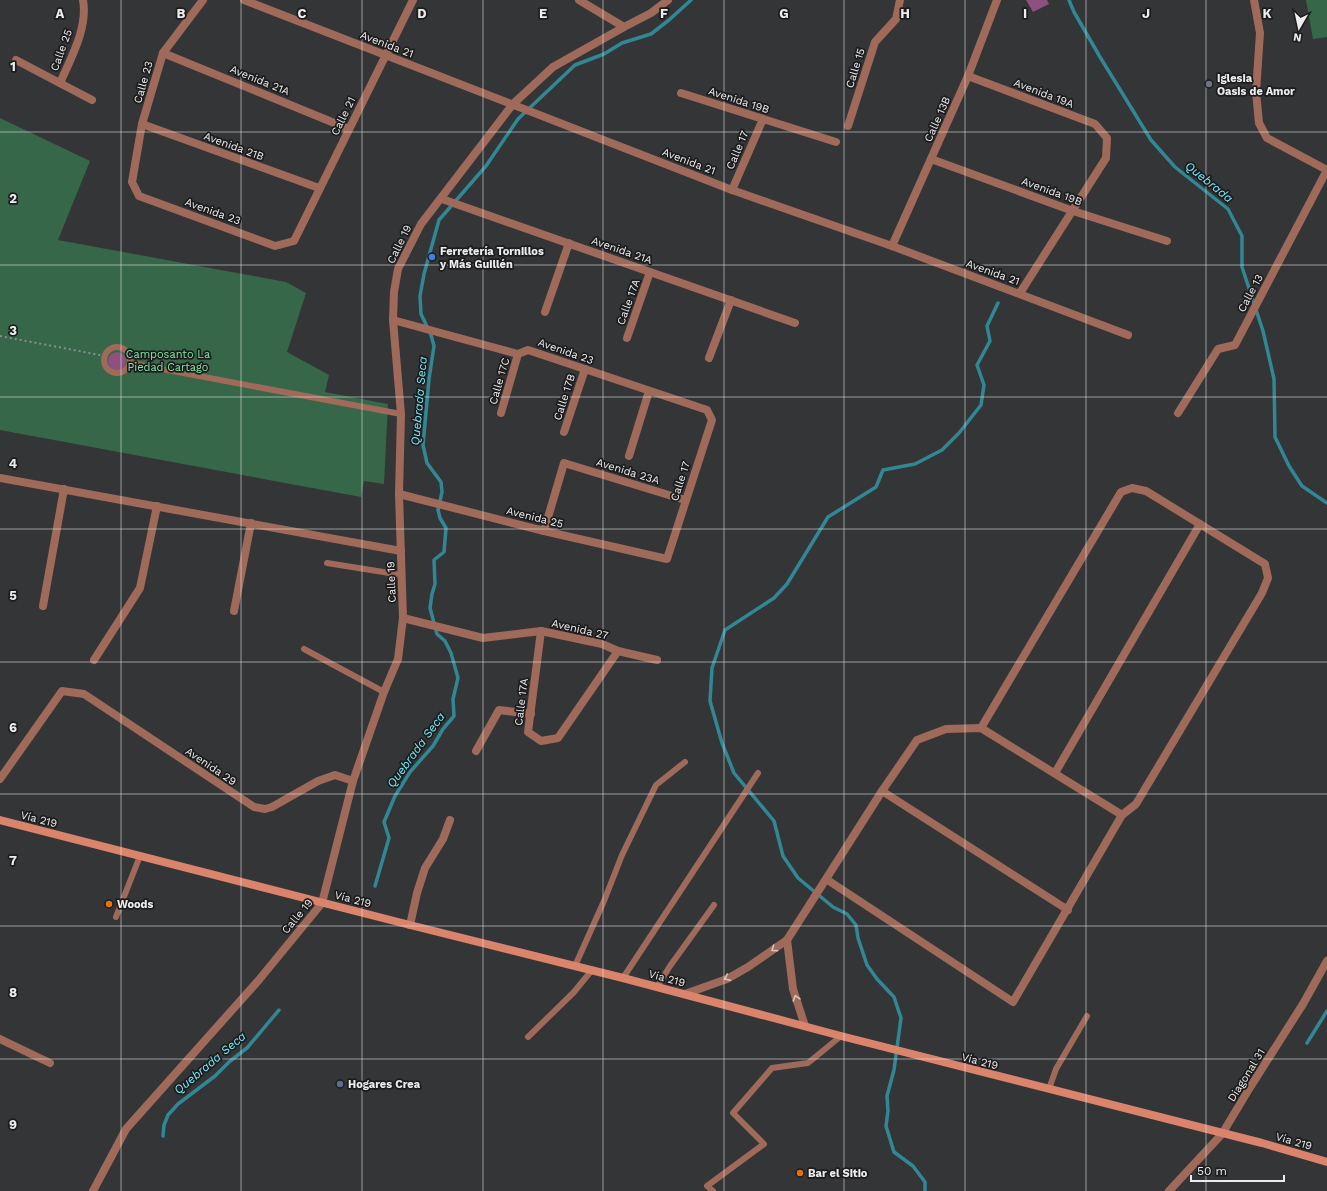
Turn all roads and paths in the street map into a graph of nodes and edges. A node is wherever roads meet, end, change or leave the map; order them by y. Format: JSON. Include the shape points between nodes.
{"nodes":[{"id":1,"x":83,"y":0,"type":"edge"},
{"id":2,"x":203,"y":0,"type":"edge"},
{"id":3,"x":244,"y":0,"type":"edge"},
{"id":4,"x":413,"y":0,"type":"edge"},
{"id":5,"x":579,"y":0,"type":"edge"},
{"id":6,"x":668,"y":0,"type":"edge"},
{"id":7,"x":900,"y":0,"type":"edge"},
{"id":8,"x":998,"y":0,"type":"edge"},
{"id":9,"x":1254,"y":0,"type":"edge"},
{"id":10,"x":624,"y":27,"type":"junction"},
{"id":11,"x":163,"y":53,"type":"junction"},
{"id":12,"x":385,"y":55,"type":"junction"},
{"id":13,"x":16,"y":60,"type":"dead end"},
{"id":14,"x":968,"y":76,"type":"junction"},
{"id":15,"x":60,"y":83,"type":"junction"},
{"id":16,"x":681,"y":93,"type":"dead end"},
{"id":17,"x":92,"y":100,"type":"dead end"},
{"id":18,"x":513,"y":104,"type":"junction"},
{"id":19,"x":763,"y":119,"type":"junction"},
{"id":20,"x":142,"y":124,"type":"junction"},
{"id":21,"x":848,"y":126,"type":"dead end"},
{"id":22,"x":349,"y":128,"type":"junction"},
{"id":23,"x":836,"y":142,"type":"dead end"},
{"id":24,"x":931,"y":159,"type":"junction"},
{"id":25,"x":1327,"y":170,"type":"edge"},
{"id":26,"x":132,"y":182,"type":"joint"},
{"id":27,"x":319,"y":188,"type":"junction"},
{"id":28,"x":732,"y":190,"type":"junction"},
{"id":29,"x":442,"y":199,"type":"junction"},
{"id":30,"x":1073,"y":211,"type":"junction"},
{"id":31,"x":294,"y":241,"type":"joint"},
{"id":32,"x":1168,"y":241,"type":"dead end"},
{"id":33,"x":569,"y":243,"type":"junction"},
{"id":34,"x":892,"y":246,"type":"junction"},
{"id":35,"x":650,"y":272,"type":"junction"},
{"id":36,"x":1020,"y":293,"type":"junction"},
{"id":37,"x":732,"y":300,"type":"junction"},
{"id":38,"x":545,"y":312,"type":"dead end"},
{"id":39,"x":393,"y":320,"type":"junction"},
{"id":40,"x":795,"y":323,"type":"dead end"},
{"id":41,"x":1128,"y":335,"type":"dead end"},
{"id":42,"x":0,"y":336,"type":"edge"},
{"id":43,"x":627,"y":338,"type":"dead end"},
{"id":44,"x":518,"y":354,"type":"junction"},
{"id":45,"x":105,"y":356,"type":"junction"},
{"id":46,"x":709,"y":358,"type":"dead end"},
{"id":47,"x":130,"y":363,"type":"junction"},
{"id":48,"x":584,"y":369,"type":"junction"},
{"id":49,"x":649,"y":390,"type":"junction"},
{"id":50,"x":707,"y":410,"type":"joint"},
{"id":51,"x":501,"y":413,"type":"dead end"},
{"id":52,"x":1178,"y":413,"type":"dead end"},
{"id":53,"x":401,"y":414,"type":"junction"},
{"id":54,"x":564,"y":432,"type":"dead end"},
{"id":55,"x":629,"y":456,"type":"dead end"},
{"id":56,"x":0,"y":478,"type":"edge"},
{"id":57,"x":64,"y":489,"type":"junction"},
{"id":58,"x":399,"y":494,"type":"junction"},
{"id":59,"x":685,"y":500,"type":"junction"},
{"id":60,"x":157,"y":506,"type":"junction"},
{"id":61,"x":250,"y":523,"type":"junction"},
{"id":62,"x":1200,"y":524,"type":"junction"},
{"id":63,"x":544,"y":531,"type":"junction"},
{"id":64,"x":401,"y":551,"type":"junction"},
{"id":65,"x":667,"y":559,"type":"joint"},
{"id":66,"x":327,"y":563,"type":"dead end"},
{"id":67,"x":402,"y":574,"type":"junction"},
{"id":68,"x":43,"y":606,"type":"dead end"},
{"id":69,"x":234,"y":611,"type":"dead end"},
{"id":70,"x":403,"y":618,"type":"junction"},
{"id":71,"x":541,"y":631,"type":"junction"},
{"id":72,"x":304,"y":649,"type":"dead end"},
{"id":73,"x":618,"y":651,"type":"junction"},
{"id":74,"x":94,"y":660,"type":"dead end"},
{"id":75,"x":657,"y":660,"type":"dead end"},
{"id":76,"x":384,"y":692,"type":"junction"},
{"id":77,"x":530,"y":714,"type":"junction"},
{"id":78,"x":981,"y":728,"type":"junction"},
{"id":79,"x":476,"y":750,"type":"dead end"},
{"id":80,"x":685,"y":762,"type":"dead end"},
{"id":81,"x":758,"y":773,"type":"dead end"},
{"id":82,"x":1055,"y":773,"type":"junction"},
{"id":83,"x":0,"y":779,"type":"edge"},
{"id":84,"x":353,"y":781,"type":"junction"},
{"id":85,"x":882,"y":791,"type":"junction"},
{"id":86,"x":1122,"y":815,"type":"junction"},
{"id":87,"x":0,"y":820,"type":"edge"},
{"id":88,"x":450,"y":820,"type":"dead end"},
{"id":89,"x":140,"y":856,"type":"junction"},
{"id":90,"x":826,"y":879,"type":"junction"},
{"id":91,"x":322,"y":903,"type":"junction"},
{"id":92,"x":714,"y":905,"type":"dead end"},
{"id":93,"x":1068,"y":910,"type":"junction"},
{"id":94,"x":116,"y":917,"type":"dead end"},
{"id":95,"x":410,"y":925,"type":"junction"},
{"id":96,"x":787,"y":940,"type":"junction"},
{"id":97,"x":1327,"y":961,"type":"edge"},
{"id":98,"x":575,"y":966,"type":"junction"},
{"id":99,"x":592,"y":970,"type":"junction"},
{"id":100,"x":623,"y":978,"type":"junction"},
{"id":101,"x":657,"y":988,"type":"junction"},
{"id":102,"x":685,"y":994,"type":"junction"},
{"id":103,"x":1087,"y":1016,"type":"dead end"},
{"id":104,"x":805,"y":1026,"type":"junction"},
{"id":105,"x":841,"y":1036,"type":"junction"},
{"id":106,"x":528,"y":1037,"type":"dead end"},
{"id":107,"x":0,"y":1039,"type":"edge"},
{"id":108,"x":50,"y":1063,"type":"dead end"},
{"id":109,"x":1048,"y":1090,"type":"junction"},
{"id":110,"x":1222,"y":1134,"type":"junction"},
{"id":111,"x":1327,"y":1162,"type":"edge"},
{"id":112,"x":96,"y":1190,"type":"edge"},
{"id":113,"x":713,"y":1191,"type":"edge"},
{"id":114,"x":1169,"y":1191,"type":"edge"}],
"edges":[{"from":1,"to":15,"type":"street","name":"Calle 25","via":[[84,10],[78,40]]},
{"from":2,"to":11,"type":"street","name":"Calle 23"},
{"from":3,"to":12,"type":"street","name":"Avenida 21"},
{"from":4,"to":12,"type":"street","name":"Calle 21"},
{"from":5,"to":10,"type":"street"},
{"from":6,"to":10,"type":"street","name":"Calle 19","via":[[651,14]]},
{"from":7,"to":21,"type":"street","name":"Calle 15","via":[[896,19],[875,42]]},
{"from":8,"to":14,"type":"street","name":"Calle 13B"},
{"from":9,"to":25,"type":"street","via":[[1260,33],[1256,92],[1259,123],[1267,138]]},
{"from":10,"to":18,"type":"street","name":"Calle 19","via":[[553,67]]},
{"from":11,"to":20,"type":"street","name":"Calle 23"},
{"from":11,"to":22,"type":"street","name":"Avenida 21A"},
{"from":12,"to":18,"type":"street","name":"Avenida 21"},
{"from":12,"to":22,"type":"street","name":"Calle 21"},
{"from":13,"to":15,"type":"street"},
{"from":14,"to":24,"type":"street","name":"Calle 13B"},
{"from":14,"to":30,"type":"street","name":"Avenida 19A","via":[[1095,124],[1107,138],[1106,158]]},
{"from":15,"to":17,"type":"street"},
{"from":16,"to":19,"type":"street","name":"Avenida 19B"},
{"from":18,"to":28,"type":"street","name":"Avenida 21"},
{"from":18,"to":29,"type":"street","name":"Calle 19"},
{"from":19,"to":23,"type":"street","name":"Avenida 19B"},
{"from":19,"to":28,"type":"street","name":"Calle 17"},
{"from":20,"to":26,"type":"street","name":"Calle 23"},
{"from":20,"to":27,"type":"street","name":"Avenida 21B"},
{"from":22,"to":27,"type":"street","name":"Calle 21"},
{"from":24,"to":30,"type":"street","name":"Avenida 19B"},
{"from":24,"to":34,"type":"street","name":"Calle 13B"},
{"from":25,"to":52,"type":"street","name":"Calle 13","via":[[1235,344],[1218,348]]},
{"from":26,"to":31,"type":"street","name":"Avenida 23","via":[[139,196],[275,246]]},
{"from":27,"to":31,"type":"street","name":"Calle 21"},
{"from":28,"to":34,"type":"street","name":"Avenida 21"},
{"from":29,"to":33,"type":"street","name":"Avenida 21A"},
{"from":29,"to":39,"type":"street","name":"Calle 19","via":[[421,224],[398,269]]},
{"from":30,"to":32,"type":"street","name":"Avenida 19B"},
{"from":30,"to":36,"type":"street"},
{"from":33,"to":35,"type":"street","name":"Avenida 21A"},
{"from":33,"to":38,"type":"street"},
{"from":34,"to":36,"type":"street","name":"Avenida 21"},
{"from":35,"to":37,"type":"street","name":"Avenida 21A"},
{"from":35,"to":43,"type":"street","name":"Calle 17A"},
{"from":36,"to":41,"type":"street","name":"Avenida 21"},
{"from":37,"to":40,"type":"street","name":"Avenida 21A"},
{"from":37,"to":46,"type":"street"},
{"from":39,"to":44,"type":"street","name":"Avenida 23"},
{"from":39,"to":53,"type":"street","name":"Calle 19"},
{"from":42,"to":45,"type":"path"},
{"from":44,"to":48,"type":"street","name":"Avenida 23","via":[[528,350]]},
{"from":44,"to":51,"type":"street","name":"Calle 17C"},
{"from":45,"to":47,"type":"lane","via":[[111,349],[123,349],[129,355]]},
{"from":45,"to":47,"type":"lane","via":[[104,363],[112,373],[121,373]]},
{"from":47,"to":53,"type":"lane"},
{"from":48,"to":49,"type":"street","name":"Avenida 23"},
{"from":48,"to":54,"type":"street","name":"Calle 17B"},
{"from":49,"to":50,"type":"street","name":"Avenida 23"},
{"from":49,"to":55,"type":"street"},
{"from":50,"to":59,"type":"street","name":"Calle 17","via":[[712,420]]},
{"from":53,"to":58,"type":"street","name":"Calle 19"},
{"from":56,"to":57,"type":"street"},
{"from":57,"to":60,"type":"street"},
{"from":57,"to":68,"type":"street"},
{"from":58,"to":63,"type":"street","name":"Avenida 25"},
{"from":58,"to":64,"type":"street","name":"Calle 19"},
{"from":59,"to":63,"type":"street","name":"Avenida 23A","via":[[564,463]]},
{"from":59,"to":65,"type":"street","name":"Calle 17"},
{"from":60,"to":61,"type":"street"},
{"from":60,"to":74,"type":"street","via":[[140,588]]},
{"from":61,"to":64,"type":"street"},
{"from":61,"to":69,"type":"street"},
{"from":62,"to":78,"type":"street","via":[[1146,491],[1132,488],[1121,492]]},
{"from":62,"to":82,"type":"street"},
{"from":62,"to":86,"type":"street","via":[[1265,564],[1268,578],[1262,593],[1136,804]]},
{"from":63,"to":65,"type":"street","name":"Avenida 25"},
{"from":64,"to":67,"type":"street","name":"Calle 19"},
{"from":66,"to":67,"type":"lane"},
{"from":67,"to":70,"type":"street","name":"Calle 19"},
{"from":70,"to":71,"type":"street","name":"Avenida 27","via":[[483,638]]},
{"from":70,"to":76,"type":"street","name":"Calle 19","via":[[398,659]]},
{"from":71,"to":73,"type":"street","name":"Avenida 27","via":[[602,644]]},
{"from":71,"to":77,"type":"street","name":"Calle 17A"},
{"from":72,"to":76,"type":"lane"},
{"from":73,"to":75,"type":"street","name":"Avenida 27"},
{"from":73,"to":77,"type":"street","name":"Calle 17A","via":[[558,738],[541,741],[528,732]]},
{"from":76,"to":84,"type":"street","name":"Calle 19"},
{"from":77,"to":79,"type":"street","via":[[499,710]]},
{"from":78,"to":82,"type":"street"},
{"from":78,"to":85,"type":"street","via":[[946,729],[917,740]]},
{"from":80,"to":98,"type":"lane","via":[[656,784],[622,855]]},
{"from":81,"to":100,"type":"lane"},
{"from":82,"to":86,"type":"street"},
{"from":83,"to":84,"type":"street","name":"Avenida 29","via":[[62,691],[84,694],[254,807],[272,807],[318,781],[335,775]]},
{"from":84,"to":91,"type":"street","name":"Calle 19"},
{"from":85,"to":90,"type":"street"},
{"from":85,"to":93,"type":"street"},
{"from":86,"to":93,"type":"street"},
{"from":87,"to":89,"type":"main road","name":"Vía 219"},
{"from":88,"to":95,"type":"street","via":[[443,839],[425,868]]},
{"from":89,"to":91,"type":"main road","name":"Vía 219"},
{"from":89,"to":94,"type":"lane"},
{"from":90,"to":93,"type":"street","via":[[1013,1002]]},
{"from":90,"to":96,"type":"street"},
{"from":91,"to":95,"type":"main road","name":"Vía 219"},
{"from":91,"to":112,"type":"street","name":"Calle 19","via":[[258,981],[126,1129]]},
{"from":92,"to":101,"type":"lane"},
{"from":95,"to":98,"type":"main road","name":"Vía 219"},
{"from":96,"to":102,"type":"street","one_way":true,"via":[[727,979]]},
{"from":104,"to":96,"type":"street","one_way":true,"via":[[793,989]]},
{"from":97,"to":110,"type":"street","name":"Diagonal 31"},
{"from":98,"to":99,"type":"main road","name":"Vía 219"},
{"from":99,"to":100,"type":"main road","name":"Vía 219"},
{"from":99,"to":106,"type":"lane","via":[[574,992]]},
{"from":100,"to":101,"type":"main road","name":"Vía 219"},
{"from":101,"to":102,"type":"main road","name":"Vía 219"},
{"from":102,"to":104,"type":"main road","name":"Vía 219"},
{"from":103,"to":109,"type":"lane","via":[[1056,1069]]},
{"from":104,"to":105,"type":"main road","name":"Vía 219"},
{"from":105,"to":109,"type":"main road","name":"Vía 219"},
{"from":105,"to":113,"type":"lane","via":[[808,1063],[772,1068],[733,1113],[764,1144],[707,1186]]},
{"from":107,"to":108,"type":"street"},
{"from":109,"to":110,"type":"main road","name":"Vía 219"},
{"from":110,"to":111,"type":"main road","name":"Vía 219"},
{"from":110,"to":114,"type":"street","name":"Diagonal 31"}]}
